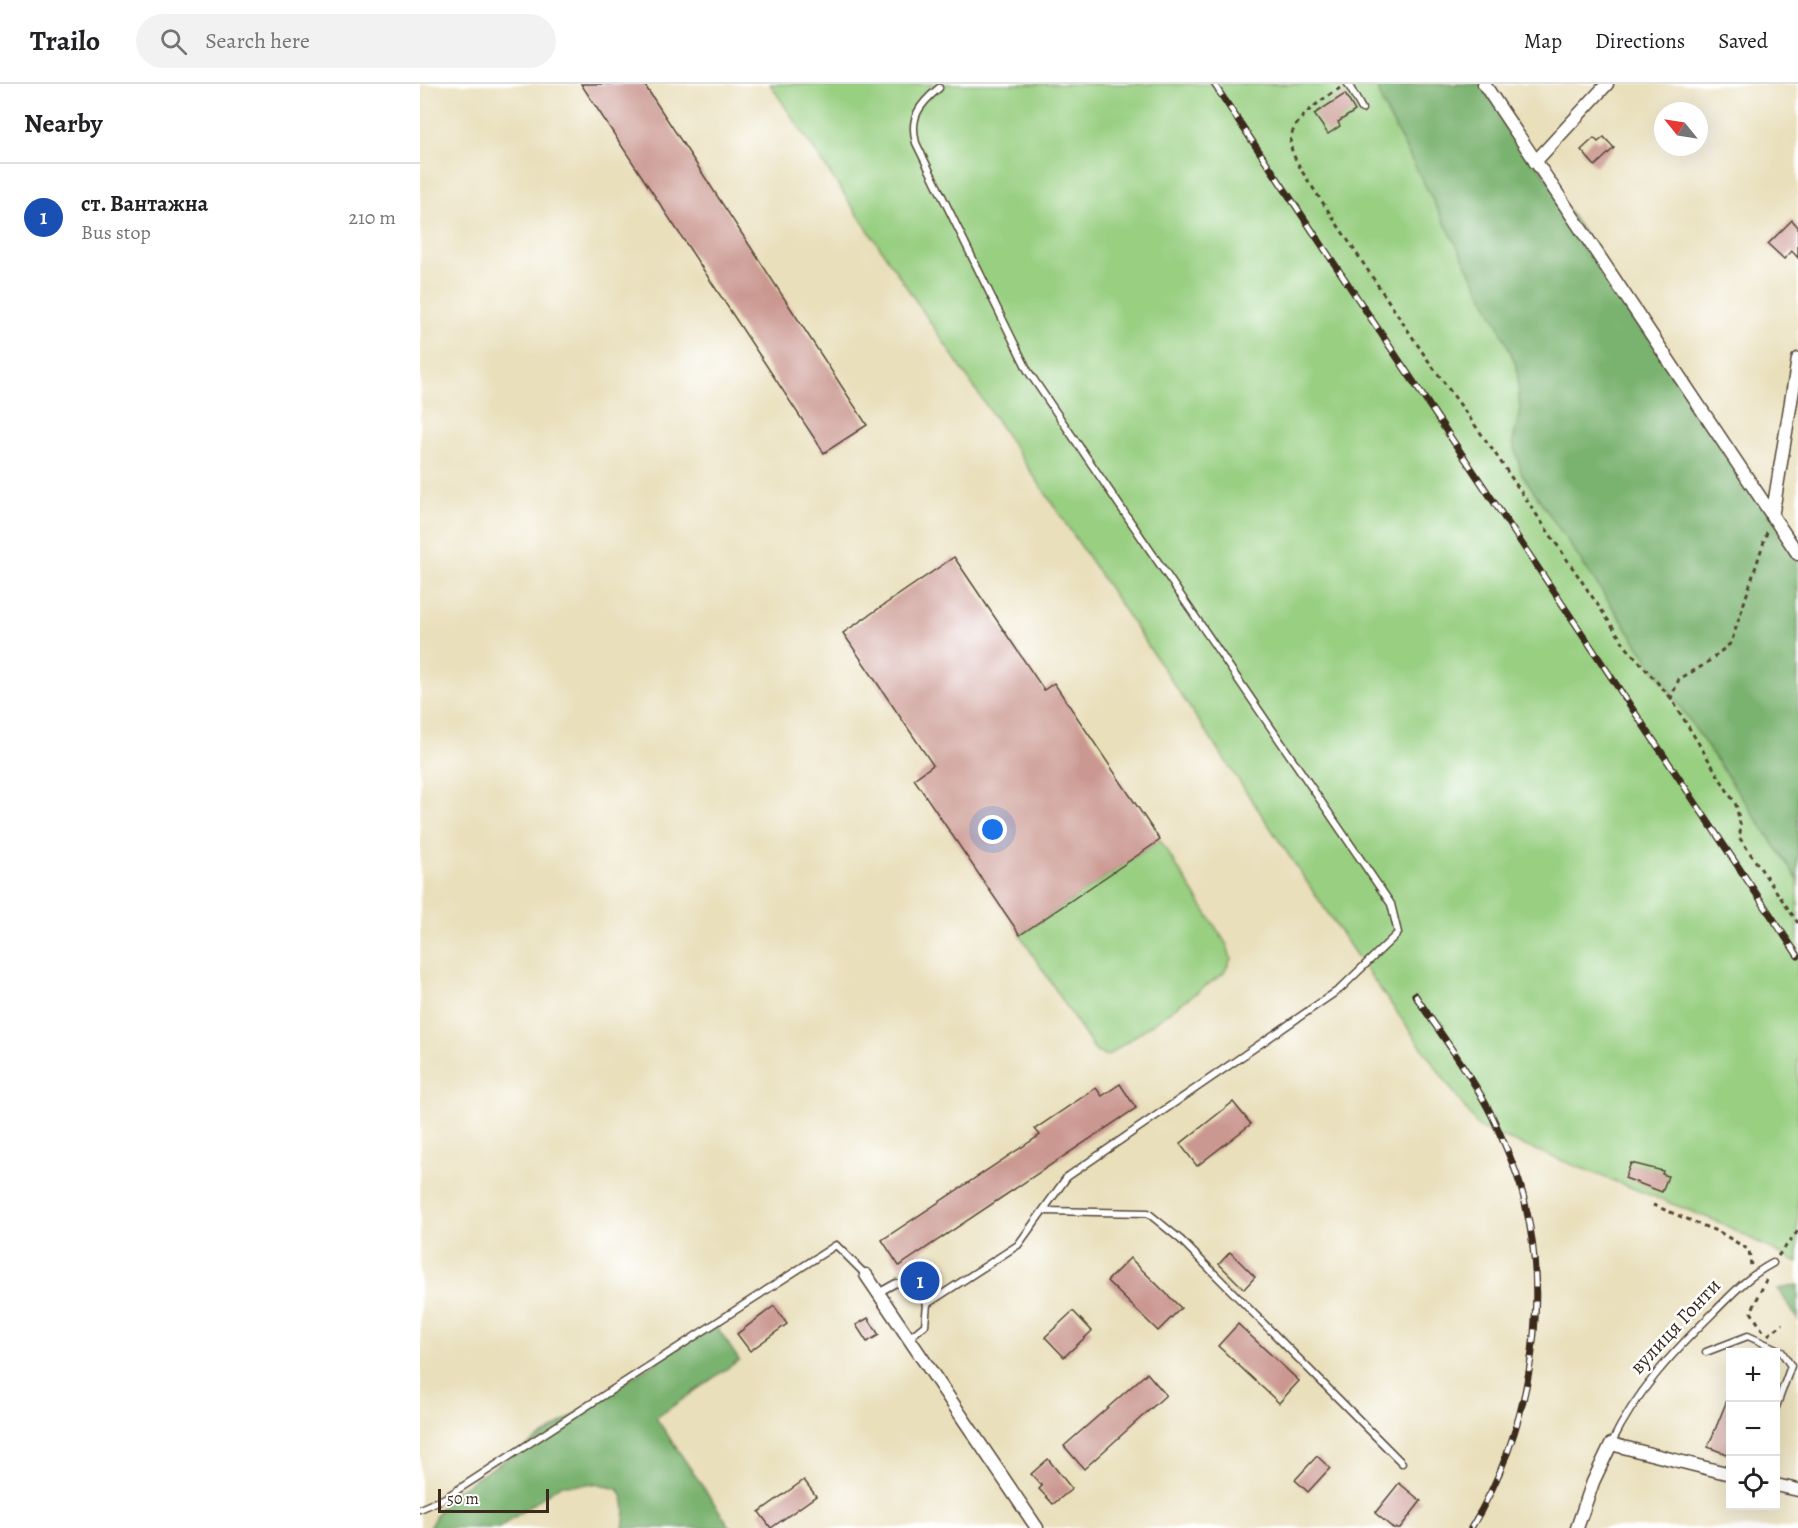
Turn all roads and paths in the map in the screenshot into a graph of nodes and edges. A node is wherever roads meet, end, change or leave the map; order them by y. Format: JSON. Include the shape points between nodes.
{"nodes":[{"id":1,"x":1347,"y":84,"type":"edge"},
{"id":2,"x":1484,"y":84,"type":"edge"},
{"id":3,"x":1607,"y":84,"type":"edge"},
{"id":4,"x":939,"y":88,"type":"dead end"},
{"id":5,"x":1362,"y":109,"type":"dead end"},
{"id":6,"x":1535,"y":162,"type":"junction"},
{"id":7,"x":1798,"y":359,"type":"edge"},
{"id":8,"x":1772,"y":517,"type":"junction"},
{"id":9,"x":1798,"y":554,"type":"edge"},
{"id":10,"x":1671,"y":698,"type":"junction"},
{"id":11,"x":1798,"y":923,"type":"edge"},
{"id":12,"x":1653,"y":1204,"type":"dead end"},
{"id":13,"x":1045,"y":1210,"type":"junction"},
{"id":14,"x":1798,"y":1231,"type":"edge"},
{"id":15,"x":1773,"y":1263,"type":"junction"},
{"id":16,"x":1752,"y":1274,"type":"junction"},
{"id":17,"x":866,"y":1275,"type":"joint"},
{"id":18,"x":878,"y":1293,"type":"junction"},
{"id":19,"x":927,"y":1304,"type":"junction"},
{"id":20,"x":1783,"y":1324,"type":"dead end"},
{"id":21,"x":1766,"y":1336,"type":"junction"},
{"id":22,"x":909,"y":1338,"type":"junction"},
{"id":23,"x":1773,"y":1348,"type":"joint"},
{"id":24,"x":1780,"y":1351,"type":"edge"},
{"id":25,"x":1706,"y":1352,"type":"dead end"},
{"id":26,"x":1780,"y":1396,"type":"edge"},
{"id":27,"x":1611,"y":1444,"type":"junction"},
{"id":28,"x":1402,"y":1463,"type":"dead end"},
{"id":29,"x":1726,"y":1473,"type":"edge"},
{"id":30,"x":1780,"y":1486,"type":"edge"},
{"id":31,"x":1798,"y":1490,"type":"edge"},
{"id":32,"x":420,"y":1509,"type":"edge"},
{"id":33,"x":1037,"y":1528,"type":"edge"},
{"id":34,"x":1577,"y":1528,"type":"edge"}],
"edges":[{"from":1,"to":5,"type":"lane"},
{"from":1,"to":10,"type":"path","via":[[1308,110],[1292,136],[1290,145],[1303,173],[1627,648]]},
{"from":2,"to":6,"type":"street"},
{"from":3,"to":6,"type":"street"},
{"from":4,"to":13,"type":"lane","via":[[915,114],[912,129],[916,143],[1028,371],[1391,904],[1398,933],[1341,989],[1066,1177]]},
{"from":6,"to":8,"type":"street"},
{"from":7,"to":8,"type":"street"},
{"from":8,"to":9,"type":"street"},
{"from":8,"to":10,"type":"path","via":[[1731,643],[1679,679]]},
{"from":10,"to":11,"type":"path","via":[[1736,805],[1739,837]]},
{"from":12,"to":16,"type":"path","via":[[1721,1233],[1749,1250]]},
{"from":13,"to":19,"type":"lane","via":[[1018,1245]]},
{"from":13,"to":28,"type":"lane","via":[[1148,1213],[1181,1240]]},
{"from":14,"to":15,"type":"path"},
{"from":15,"to":16,"type":"lane","name":"вулиця Гонти"},
{"from":15,"to":21,"type":"path","via":[[1751,1312]]},
{"from":16,"to":27,"type":"lane","name":"вулиця Гонти","via":[[1664,1362],[1637,1397]]},
{"from":17,"to":18,"type":"street"},
{"from":17,"to":32,"type":"lane","via":[[836,1245],[446,1498]]},
{"from":18,"to":19,"type":"lane","via":[[896,1283],[906,1285],[916,1288]]},
{"from":18,"to":22,"type":"street"},
{"from":19,"to":22,"type":"lane","via":[[925,1325]]},
{"from":20,"to":21,"type":"path"},
{"from":21,"to":23,"type":"path"},
{"from":22,"to":33,"type":"street"},
{"from":23,"to":25,"type":"lane","via":[[1748,1336]]},
{"from":24,"to":26,"type":"lane","via":[[1791,1366]]},
{"from":27,"to":29,"type":"street"},
{"from":27,"to":34,"type":"street","name":"вулиця Гонти"},
{"from":30,"to":31,"type":"street"}]}
